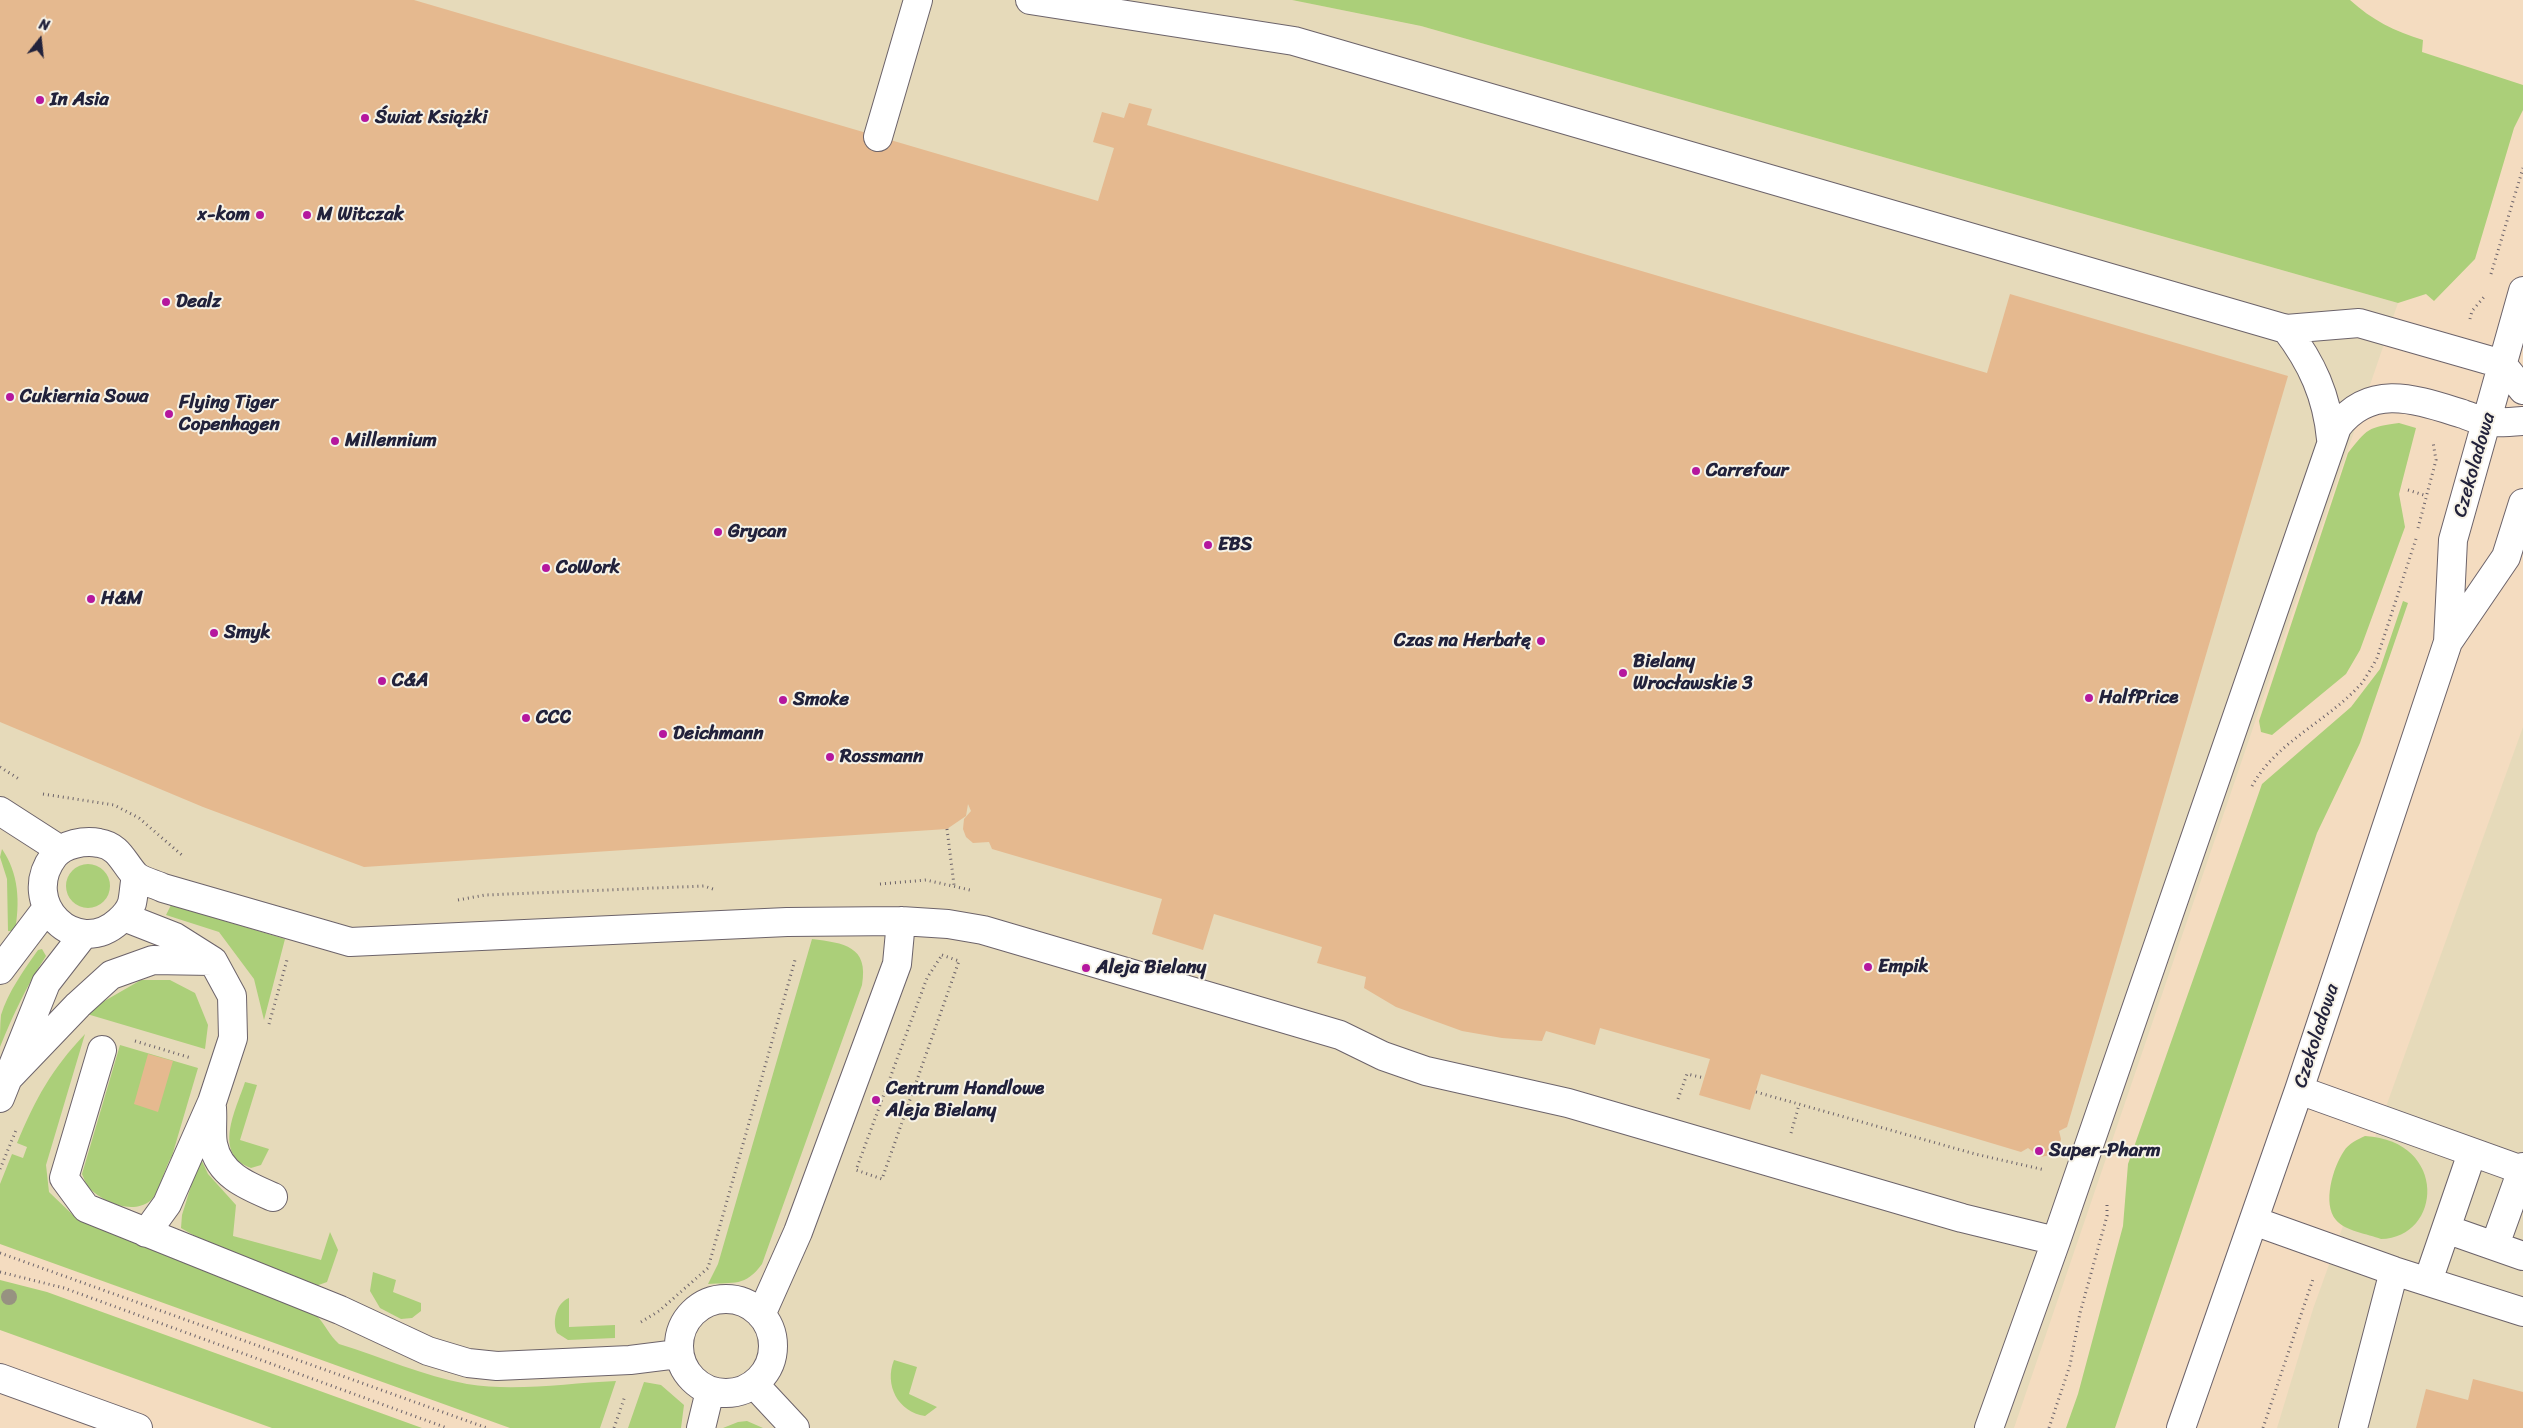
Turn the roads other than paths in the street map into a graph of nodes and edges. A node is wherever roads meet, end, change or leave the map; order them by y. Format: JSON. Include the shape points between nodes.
{"nodes":[{"id":1,"x":918,"y":0,"type":"edge"},
{"id":2,"x":1030,"y":0,"type":"edge"},
{"id":3,"x":878,"y":137,"type":"dead end"},
{"id":4,"x":2523,"y":291,"type":"edge"},
{"id":5,"x":2286,"y":329,"type":"junction"},
{"id":6,"x":2502,"y":364,"type":"junction"},
{"id":7,"x":2523,"y":390,"type":"edge"},
{"id":8,"x":2523,"y":421,"type":"edge"},
{"id":9,"x":2488,"y":422,"type":"junction"},
{"id":10,"x":2331,"y":439,"type":"junction"},
{"id":11,"x":2523,"y":503,"type":"edge"},
{"id":12,"x":2448,"y":642,"type":"junction"},
{"id":13,"x":0,"y":811,"type":"edge"},
{"id":14,"x":59,"y":849,"type":"junction"},
{"id":15,"x":136,"y":876,"type":"junction"},
{"id":16,"x":47,"y":908,"type":"junction"},
{"id":17,"x":124,"y":917,"type":"junction"},
{"id":18,"x":901,"y":921,"type":"junction"},
{"id":19,"x":84,"y":934,"type":"junction"},
{"id":20,"x":213,"y":961,"type":"junction"},
{"id":21,"x":0,"y":970,"type":"edge"},
{"id":22,"x":102,"y":1050,"type":"dead end"},
{"id":23,"x":4,"y":1088,"type":"edge"},
{"id":24,"x":2299,"y":1090,"type":"junction"},
{"id":25,"x":212,"y":1102,"type":"junction"},
{"id":26,"x":2472,"y":1153,"type":"junction"},
{"id":27,"x":2522,"y":1169,"type":"edge"},
{"id":28,"x":273,"y":1197,"type":"dead end"},
{"id":29,"x":2254,"y":1221,"type":"junction"},
{"id":30,"x":2446,"y":1229,"type":"junction"},
{"id":31,"x":146,"y":1233,"type":"junction"},
{"id":32,"x":2056,"y":1241,"type":"junction"},
{"id":33,"x":2495,"y":1245,"type":"junction"},
{"id":34,"x":2523,"y":1256,"type":"edge"},
{"id":35,"x":2394,"y":1271,"type":"junction"},
{"id":36,"x":2428,"y":1281,"type":"junction"},
{"id":37,"x":2523,"y":1312,"type":"edge"},
{"id":38,"x":761,"y":1315,"type":"junction"},
{"id":39,"x":678,"y":1354,"type":"junction"},
{"id":40,"x":0,"y":1378,"type":"edge"},
{"id":41,"x":754,"y":1384,"type":"junction"},
{"id":42,"x":710,"y":1391,"type":"junction"},
{"id":43,"x":138,"y":1428,"type":"edge"},
{"id":44,"x":701,"y":1428,"type":"edge"},
{"id":45,"x":796,"y":1428,"type":"edge"},
{"id":46,"x":1989,"y":1428,"type":"edge"},
{"id":47,"x":2181,"y":1428,"type":"edge"},
{"id":48,"x":2353,"y":1428,"type":"edge"}],
"edges":[{"from":1,"to":3,"type":"street"},
{"from":2,"to":5,"type":"street","via":[[1294,41]]},
{"from":4,"to":6,"type":"street","name":"Czekoladowa"},
{"from":5,"to":6,"type":"street","via":[[2359,323]]},
{"from":5,"to":10,"type":"street","via":[[2310,363],[2319,383]]},
{"from":6,"to":7,"type":"street"},
{"from":6,"to":9,"type":"street","name":"Czekoladowa"},
{"from":8,"to":9,"type":"street"},
{"from":9,"to":10,"type":"street","via":[[2444,408],[2389,398],[2372,400],[2356,407],[2337,426]]},
{"from":9,"to":12,"type":"street","name":"Czekoladowa","via":[[2453,540]]},
{"from":10,"to":32,"type":"street"},
{"from":11,"to":12,"type":"street","name":"Czekoladowa","via":[[2506,557]]},
{"from":12,"to":24,"type":"street","name":"Czekoladowa"},
{"from":13,"to":14,"type":"street"},
{"from":14,"to":15,"type":"street","via":[[86,841],[101,843],[115,849]]},
{"from":14,"to":16,"type":"street","via":[[43,878],[42,894]]},
{"from":15,"to":17,"type":"street","via":[[132,904]]},
{"from":15,"to":18,"type":"street","via":[[162,888],[350,942],[787,922]]},
{"from":16,"to":19,"type":"street","via":[[56,921],[69,930]]},
{"from":16,"to":21,"type":"street"},
{"from":17,"to":19,"type":"street","via":[[99,933]]},
{"from":17,"to":20,"type":"street","via":[[175,937]]},
{"from":18,"to":32,"type":"street","via":[[984,930],[1340,1035],[1426,1072],[1568,1102],[1962,1218]]},
{"from":18,"to":38,"type":"street","via":[[897,964],[798,1232]]},
{"from":19,"to":23,"type":"street","via":[[46,984]]},
{"from":20,"to":23,"type":"street","via":[[154,960],[111,975],[78,1005]]},
{"from":20,"to":25,"type":"street","via":[[232,996],[233,1038]]},
{"from":22,"to":31,"type":"street","via":[[64,1178],[86,1208]]},
{"from":24,"to":26,"type":"street"},
{"from":24,"to":29,"type":"street","name":"Czekoladowa"},
{"from":25,"to":28,"type":"street","via":[[213,1146],[227,1173],[246,1186]]},
{"from":25,"to":31,"type":"street","via":[[167,1204]]},
{"from":26,"to":27,"type":"street"},
{"from":26,"to":30,"type":"street"},
{"from":27,"to":33,"type":"street"},
{"from":29,"to":35,"type":"street"},
{"from":29,"to":47,"type":"street","name":"Czekoladowa"},
{"from":30,"to":33,"type":"street"},
{"from":30,"to":36,"type":"street"},
{"from":31,"to":39,"type":"street","via":[[340,1310],[428,1351],[468,1363],[498,1366],[630,1360]]},
{"from":32,"to":46,"type":"street"},
{"from":33,"to":34,"type":"street"},
{"from":35,"to":36,"type":"street"},
{"from":35,"to":48,"type":"street"},
{"from":36,"to":37,"type":"street"},
{"from":38,"to":39,"type":"street","via":[[747,1304],[732,1300],[715,1300],[701,1306],[681,1330]]},
{"from":38,"to":41,"type":"street","via":[[773,1342],[772,1358],[765,1373]]},
{"from":39,"to":42,"type":"street","via":[[688,1376]]},
{"from":40,"to":43,"type":"street"},
{"from":41,"to":42,"type":"street","via":[[729,1394]]},
{"from":41,"to":45,"type":"street"},
{"from":42,"to":44,"type":"street"}]}
